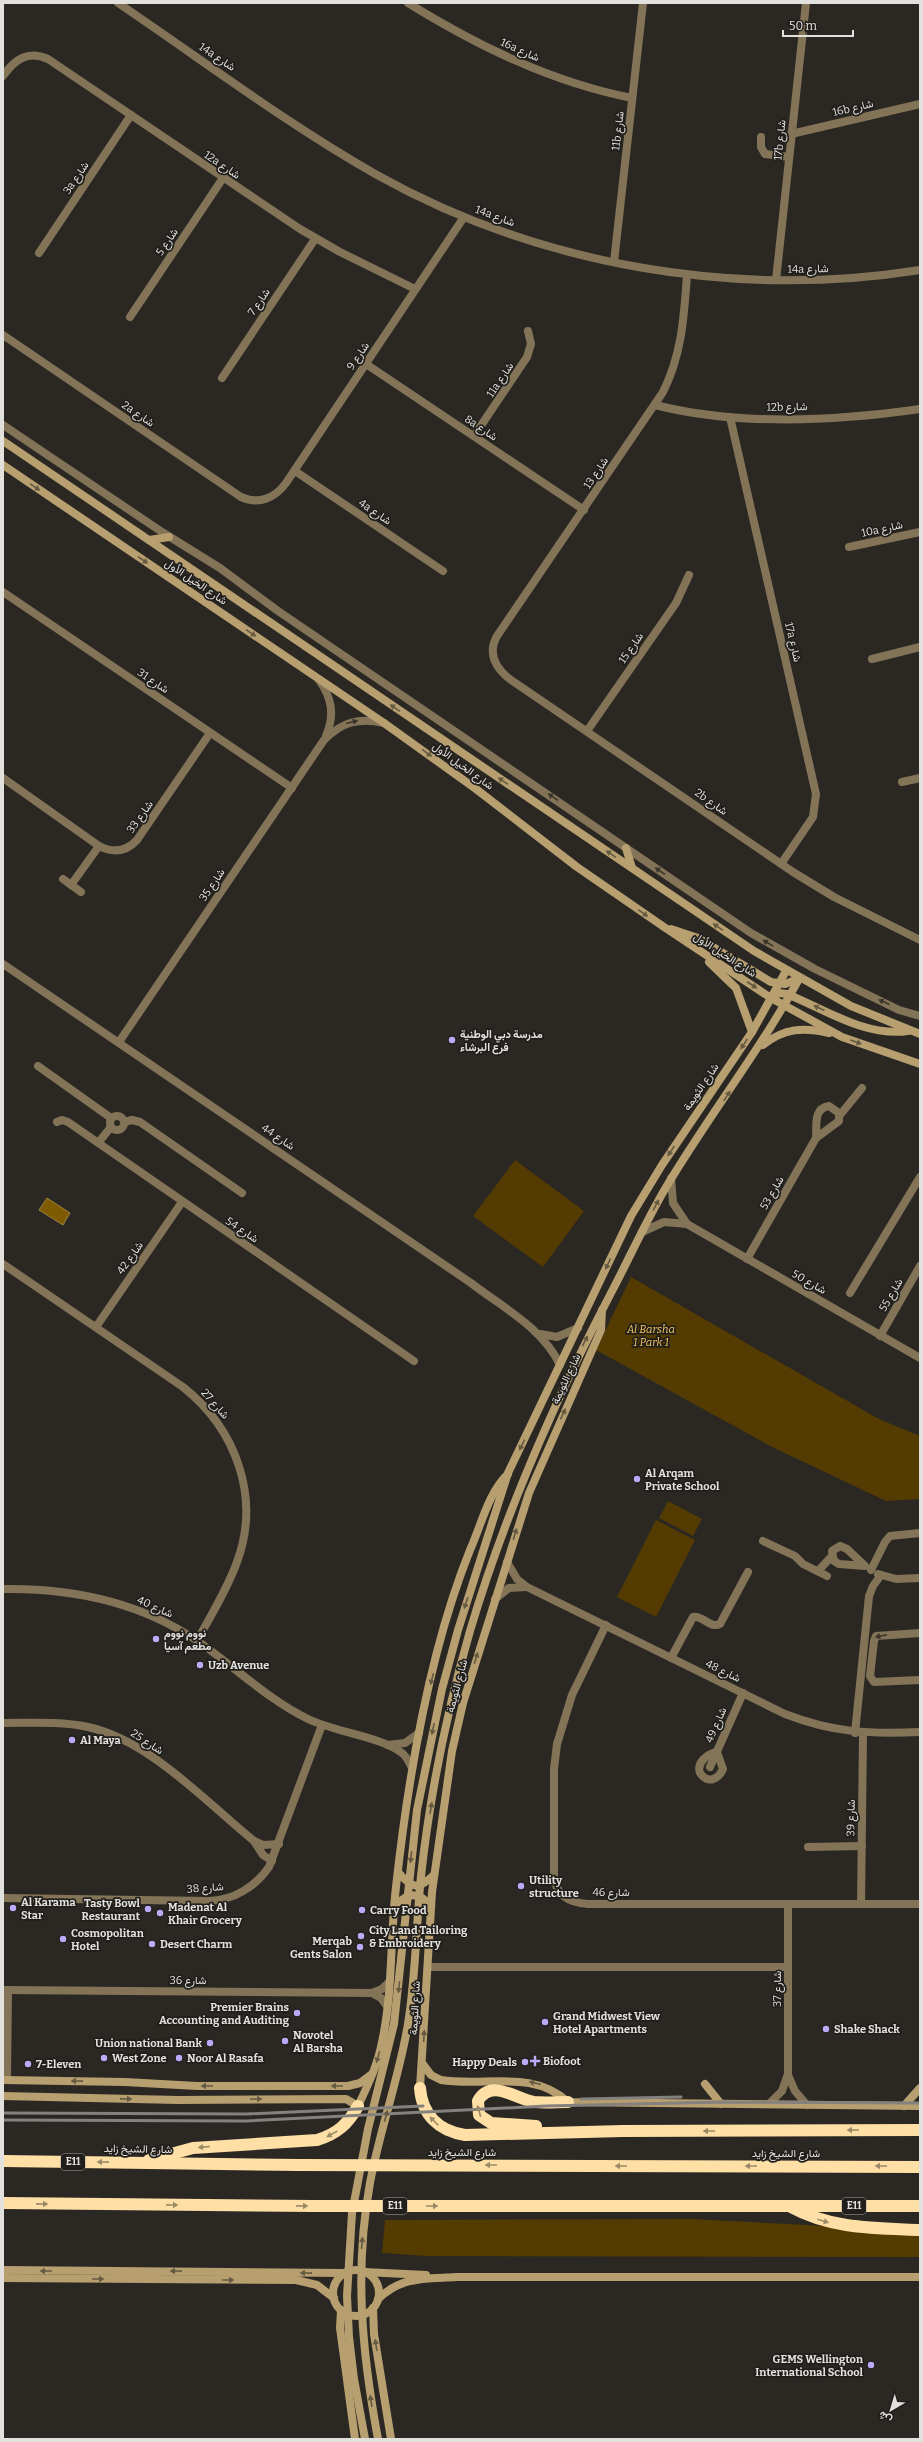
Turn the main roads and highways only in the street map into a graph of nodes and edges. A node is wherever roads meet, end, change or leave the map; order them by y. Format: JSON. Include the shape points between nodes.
{"nodes":[{"id":1,"x":420,"y":2088,"type":"road end"},
{"id":2,"x":568,"y":2102,"type":"road end"},
{"id":3,"x":358,"y":2106,"type":"road end"},
{"id":4,"x":920,"y":2130,"type":"edge"},
{"id":5,"x":623,"y":2131,"type":"junction"},
{"id":6,"x":3,"y":2161,"type":"edge"},
{"id":7,"x":142,"y":2162,"type":"junction"},
{"id":8,"x":920,"y":2166,"type":"edge"},
{"id":9,"x":3,"y":2204,"type":"edge"},
{"id":10,"x":788,"y":2205,"type":"junction"},
{"id":11,"x":920,"y":2206,"type":"edge"},
{"id":12,"x":920,"y":2230,"type":"edge"}],
"edges":[{"from":5,"to":1,"type":"highway","one_way":true,"via":[[456,2134],[433,2121],[423,2106]]},
{"from":5,"to":2,"type":"highway","one_way":true,"via":[[491,2123],[479,2115],[477,2105],[480,2096],[494,2090],[534,2102]]},
{"from":3,"to":7,"type":"highway","one_way":true,"via":[[341,2128],[317,2140],[193,2148]]},
{"from":4,"to":5,"type":"highway","one_way":true},
{"from":7,"to":6,"type":"highway","name":"شارع الشيخ زايد","number":"E11","one_way":true},
{"from":8,"to":7,"type":"highway","name":"شارع الشيخ زايد","number":"E11","one_way":true},
{"from":9,"to":10,"type":"highway","number":"E11","one_way":true},
{"from":10,"to":11,"type":"highway","number":"E11"},
{"from":10,"to":12,"type":"highway","one_way":true,"via":[[808,2216],[840,2225]]}]}
